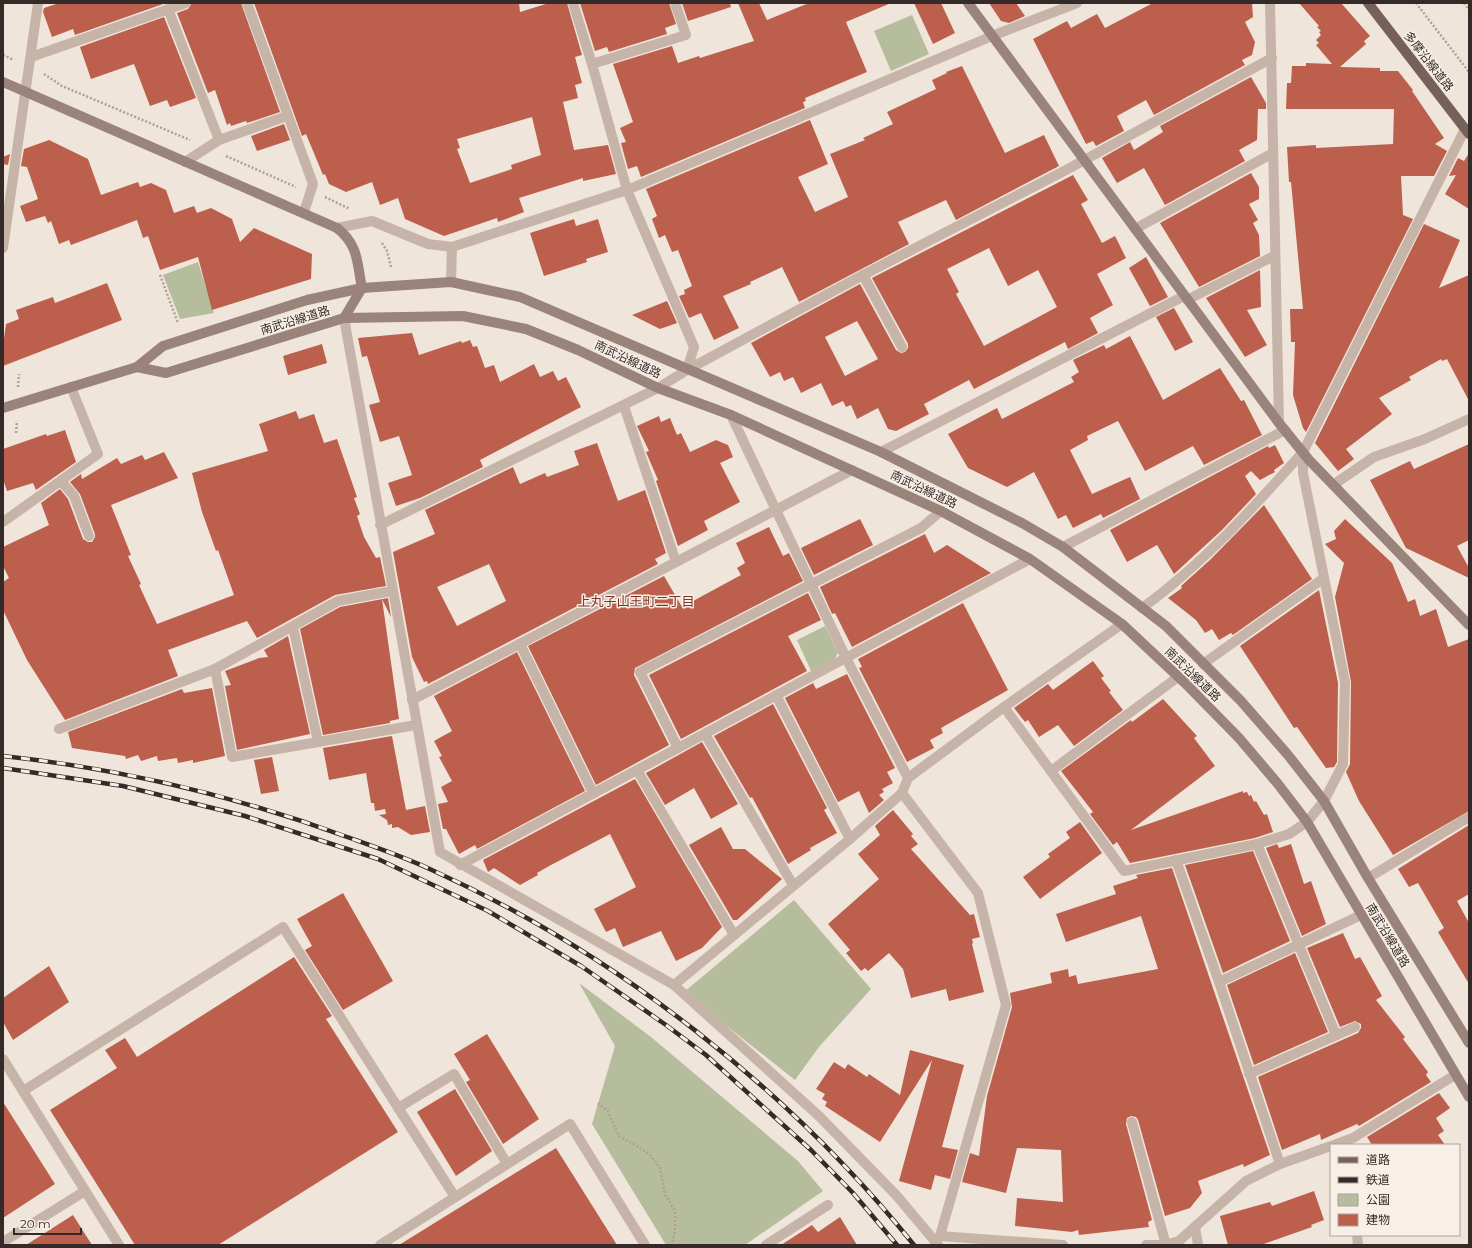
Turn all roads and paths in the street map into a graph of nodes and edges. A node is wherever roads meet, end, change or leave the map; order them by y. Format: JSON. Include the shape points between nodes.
{"nodes":[{"id":1,"x":38,"y":3,"type":"edge"},
{"id":2,"x":186,"y":3,"type":"edge"},
{"id":3,"x":247,"y":3,"type":"edge"},
{"id":4,"x":572,"y":3,"type":"edge"},
{"id":5,"x":675,"y":3,"type":"edge"},
{"id":6,"x":968,"y":3,"type":"edge"},
{"id":7,"x":1076,"y":3,"type":"edge"},
{"id":8,"x":1270,"y":3,"type":"edge"},
{"id":9,"x":1368,"y":3,"type":"edge"},
{"id":10,"x":1416,"y":3,"type":"edge"},
{"id":11,"x":1464,"y":3,"type":"edge"},
{"id":12,"x":168,"y":9,"type":"junction"},
{"id":13,"x":1469,"y":10,"type":"edge"},
{"id":14,"x":992,"y":36,"type":"junction"},
{"id":15,"x":31,"y":57,"type":"junction"},
{"id":16,"x":1272,"y":58,"type":"junction"},
{"id":17,"x":592,"y":64,"type":"junction"},
{"id":18,"x":1469,"y":72,"type":"edge"},
{"id":19,"x":3,"y":82,"type":"edge"},
{"id":20,"x":25,"y":92,"type":"junction"},
{"id":21,"x":287,"y":116,"type":"junction"},
{"id":22,"x":1467,"y":131,"type":"edge"},
{"id":23,"x":219,"y":140,"type":"junction"},
{"id":24,"x":1273,"y":153,"type":"junction"},
{"id":25,"x":1084,"y":160,"type":"junction"},
{"id":26,"x":185,"y":162,"type":"junction"},
{"id":27,"x":627,"y":190,"type":"junction"},
{"id":28,"x":304,"y":212,"type":"junction"},
{"id":29,"x":337,"y":228,"type":"junction"},
{"id":30,"x":1135,"y":229,"type":"junction"},
{"id":31,"x":3,"y":244,"type":"edge"},
{"id":32,"x":452,"y":247,"type":"junction"},
{"id":33,"x":1274,"y":256,"type":"junction"},
{"id":34,"x":160,"y":275,"type":"dead end"},
{"id":35,"x":863,"y":275,"type":"junction"},
{"id":36,"x":451,"y":282,"type":"junction"},
{"id":37,"x":362,"y":288,"type":"junction"},
{"id":38,"x":1186,"y":298,"type":"junction"},
{"id":39,"x":344,"y":318,"type":"junction"},
{"id":40,"x":178,"y":323,"type":"dead end"},
{"id":41,"x":902,"y":347,"type":"dead end"},
{"id":42,"x":137,"y":367,"type":"junction"},
{"id":43,"x":687,"y":370,"type":"junction"},
{"id":44,"x":71,"y":387,"type":"junction"},
{"id":45,"x":658,"y":388,"type":"junction"},
{"id":46,"x":624,"y":406,"type":"junction"},
{"id":47,"x":3,"y":408,"type":"edge"},
{"id":48,"x":730,"y":416,"type":"junction"},
{"id":49,"x":1469,"y":419,"type":"edge"},
{"id":50,"x":1282,"y":427,"type":"junction"},
{"id":51,"x":881,"y":452,"type":"junction"},
{"id":52,"x":1303,"y":452,"type":"junction"},
{"id":53,"x":852,"y":470,"type":"junction"},
{"id":54,"x":61,"y":480,"type":"junction"},
{"id":55,"x":1333,"y":485,"type":"junction"},
{"id":56,"x":777,"y":510,"type":"junction"},
{"id":57,"x":941,"y":511,"type":"junction"},
{"id":58,"x":3,"y":522,"type":"edge"},
{"id":59,"x":380,"y":525,"type":"junction"},
{"id":60,"x":89,"y":536,"type":"dead end"},
{"id":61,"x":1063,"y":547,"type":"junction"},
{"id":62,"x":1030,"y":559,"type":"junction"},
{"id":63,"x":676,"y":562,"type":"junction"},
{"id":64,"x":1324,"y":578,"type":"junction"},
{"id":65,"x":813,"y":584,"type":"junction"},
{"id":66,"x":392,"y":591,"type":"junction"},
{"id":67,"x":1142,"y":608,"type":"junction"},
{"id":68,"x":1122,"y":624,"type":"junction"},
{"id":69,"x":1469,"y":625,"type":"edge"},
{"id":70,"x":293,"y":627,"type":"junction"},
{"id":71,"x":520,"y":644,"type":"junction"},
{"id":72,"x":846,"y":658,"type":"junction"},
{"id":73,"x":1203,"y":664,"type":"junction"},
{"id":74,"x":215,"y":669,"type":"junction"},
{"id":75,"x":1178,"y":677,"type":"junction"},
{"id":76,"x":776,"y":695,"type":"junction"},
{"id":77,"x":412,"y":700,"type":"junction"},
{"id":78,"x":1004,"y":707,"type":"junction"},
{"id":79,"x":416,"y":725,"type":"junction"},
{"id":80,"x":59,"y":729,"type":"dead end"},
{"id":81,"x":705,"y":734,"type":"junction"},
{"id":82,"x":318,"y":742,"type":"junction"},
{"id":83,"x":678,"y":748,"type":"junction"},
{"id":84,"x":637,"y":770,"type":"junction"},
{"id":85,"x":1051,"y":772,"type":"junction"},
{"id":86,"x":908,"y":778,"type":"junction"},
{"id":87,"x":593,"y":793,"type":"junction"},
{"id":88,"x":902,"y":793,"type":"junction"},
{"id":89,"x":1324,"y":801,"type":"junction"},
{"id":90,"x":1469,"y":817,"type":"edge"},
{"id":91,"x":1307,"y":822,"type":"junction"},
{"id":92,"x":850,"y":839,"type":"junction"},
{"id":93,"x":1257,"y":844,"type":"junction"},
{"id":94,"x":1176,"y":860,"type":"junction"},
{"id":95,"x":460,"y":865,"type":"junction"},
{"id":96,"x":1368,"y":878,"type":"junction"},
{"id":97,"x":793,"y":885,"type":"junction"},
{"id":98,"x":1361,"y":915,"type":"junction"},
{"id":99,"x":734,"y":935,"type":"junction"},
{"id":100,"x":1299,"y":946,"type":"junction"},
{"id":101,"x":1220,"y":982,"type":"junction"},
{"id":102,"x":674,"y":985,"type":"junction"},
{"id":103,"x":1355,"y":1026,"type":"dead end"},
{"id":104,"x":1336,"y":1035,"type":"junction"},
{"id":105,"x":1469,"y":1043,"type":"edge"},
{"id":106,"x":3,"y":1058,"type":"edge"},
{"id":107,"x":1249,"y":1074,"type":"junction"},
{"id":108,"x":1455,"y":1075,"type":"junction"},
{"id":109,"x":23,"y":1091,"type":"junction"},
{"id":110,"x":1469,"y":1096,"type":"edge"},
{"id":111,"x":598,"y":1103,"type":"dead end"},
{"id":112,"x":398,"y":1108,"type":"junction"},
{"id":113,"x":1132,"y":1122,"type":"dead end"},
{"id":114,"x":1353,"y":1142,"type":"edge"},
{"id":115,"x":1339,"y":1144,"type":"edge"},
{"id":116,"x":1330,"y":1146,"type":"edge"},
{"id":117,"x":507,"y":1164,"type":"junction"},
{"id":118,"x":1280,"y":1164,"type":"junction"},
{"id":119,"x":85,"y":1190,"type":"junction"},
{"id":120,"x":455,"y":1197,"type":"junction"},
{"id":121,"x":828,"y":1205,"type":"dead end"},
{"id":122,"x":1195,"y":1227,"type":"junction"},
{"id":123,"x":938,"y":1241,"type":"edge"},
{"id":124,"x":3,"y":1242,"type":"edge"},
{"id":125,"x":1178,"y":1243,"type":"edge"},
{"id":126,"x":119,"y":1245,"type":"edge"},
{"id":127,"x":380,"y":1245,"type":"edge"},
{"id":128,"x":645,"y":1245,"type":"edge"},
{"id":129,"x":672,"y":1245,"type":"edge"},
{"id":130,"x":766,"y":1245,"type":"edge"},
{"id":131,"x":1063,"y":1245,"type":"edge"},
{"id":132,"x":1146,"y":1245,"type":"edge"},
{"id":133,"x":1166,"y":1245,"type":"edge"},
{"id":134,"x":1198,"y":1245,"type":"edge"}],
"edges":[{"from":1,"to":15,"type":"street"},
{"from":2,"to":12,"type":"street"},
{"from":3,"to":21,"type":"street"},
{"from":4,"to":17,"type":"street"},
{"from":5,"to":17,"type":"street","via":[[686,36]]},
{"from":6,"to":14,"type":"street"},
{"from":7,"to":14,"type":"street"},
{"from":8,"to":16,"type":"street"},
{"from":9,"to":22,"type":"main road","name":"多摩沿線道路"},
{"from":10,"to":18,"type":"path"},
{"from":11,"to":13,"type":"path"},
{"from":12,"to":15,"type":"street"},
{"from":12,"to":23,"type":"street"},
{"from":14,"to":25,"type":"street"},
{"from":14,"to":27,"type":"street"},
{"from":15,"to":20,"type":"street"},
{"from":16,"to":24,"type":"street"},
{"from":16,"to":25,"type":"street"},
{"from":17,"to":27,"type":"street"},
{"from":19,"to":20,"type":"street"},
{"from":20,"to":26,"type":"street"},
{"from":20,"to":31,"type":"street"},
{"from":21,"to":23,"type":"street"},
{"from":21,"to":28,"type":"street","via":[[313,184]]},
{"from":22,"to":52,"type":"street"},
{"from":23,"to":26,"type":"street"},
{"from":24,"to":30,"type":"street"},
{"from":24,"to":33,"type":"street"},
{"from":25,"to":30,"type":"street"},
{"from":25,"to":35,"type":"street"},
{"from":26,"to":28,"type":"street"},
{"from":27,"to":32,"type":"street"},
{"from":27,"to":43,"type":"street","via":[[694,347]]},
{"from":28,"to":29,"type":"street"},
{"from":29,"to":32,"type":"street","via":[[372,221],[428,244]]},
{"from":29,"to":37,"type":"street","via":[[354,246]]},
{"from":30,"to":38,"type":"street"},
{"from":32,"to":36,"type":"street"},
{"from":33,"to":38,"type":"street"},
{"from":33,"to":50,"type":"street"},
{"from":34,"to":40,"type":"path"},
{"from":35,"to":41,"type":"street"},
{"from":35,"to":43,"type":"street"},
{"from":36,"to":37,"type":"street","name":"南武沿線道路"},
{"from":36,"to":43,"type":"street","name":"南武沿線道路","via":[[520,297]]},
{"from":37,"to":39,"type":"street"},
{"from":37,"to":42,"type":"street","name":"南武沿線道路","via":[[307,300],[163,346]]},
{"from":38,"to":50,"type":"street"},
{"from":38,"to":51,"type":"street"},
{"from":39,"to":42,"type":"street","name":"南武沿線道路","via":[[166,373]]},
{"from":39,"to":45,"type":"street","name":"南武沿線道路","via":[[463,316],[526,329],[578,350]]},
{"from":39,"to":59,"type":"street"},
{"from":42,"to":44,"type":"street","name":"南武沿線道路"},
{"from":43,"to":45,"type":"street"},
{"from":43,"to":51,"type":"street","name":"南武沿線道路"},
{"from":44,"to":47,"type":"street","name":"南武沿線道路"},
{"from":44,"to":54,"type":"street","via":[[98,454]]},
{"from":45,"to":46,"type":"street"},
{"from":45,"to":48,"type":"street","name":"南武沿線道路"},
{"from":46,"to":59,"type":"street"},
{"from":46,"to":63,"type":"street"},
{"from":48,"to":53,"type":"street","name":"南武沿線道路"},
{"from":48,"to":56,"type":"street"},
{"from":49,"to":55,"type":"street","via":[[1425,439],[1374,457]]},
{"from":50,"to":52,"type":"street"},
{"from":50,"to":61,"type":"street"},
{"from":51,"to":61,"type":"street","name":"南武沿線道路","via":[[1009,516]]},
{"from":52,"to":55,"type":"street"},
{"from":52,"to":64,"type":"street","via":[[1303,473]]},
{"from":52,"to":67,"type":"street","via":[[1238,524],[1197,563]]},
{"from":53,"to":56,"type":"street"},
{"from":53,"to":57,"type":"street","name":"南武沿線道路"},
{"from":54,"to":58,"type":"street"},
{"from":54,"to":60,"type":"street","via":[[74,496]]},
{"from":55,"to":69,"type":"street"},
{"from":56,"to":63,"type":"street"},
{"from":56,"to":65,"type":"street"},
{"from":57,"to":62,"type":"street","name":"南武沿線道路"},
{"from":57,"to":65,"type":"street","via":[[921,528]]},
{"from":59,"to":66,"type":"street"},
{"from":61,"to":67,"type":"street","name":"南武沿線道路"},
{"from":62,"to":68,"type":"street","name":"南武沿線道路"},
{"from":62,"to":72,"type":"street"},
{"from":63,"to":71,"type":"street"},
{"from":64,"to":73,"type":"street"},
{"from":64,"to":89,"type":"street","via":[[1346,682],[1343,764]]},
{"from":65,"to":72,"type":"street"},
{"from":65,"to":83,"type":"street","via":[[640,672]]},
{"from":66,"to":70,"type":"street","via":[[338,601]]},
{"from":66,"to":77,"type":"street"},
{"from":67,"to":73,"type":"street","name":"南武沿線道路","via":[[1166,626]]},
{"from":68,"to":75,"type":"street","name":"南武沿線道路"},
{"from":68,"to":78,"type":"street"},
{"from":70,"to":74,"type":"street"},
{"from":70,"to":82,"type":"street"},
{"from":71,"to":77,"type":"street"},
{"from":71,"to":87,"type":"street"},
{"from":72,"to":76,"type":"street"},
{"from":72,"to":86,"type":"street"},
{"from":73,"to":89,"type":"street","name":"南武沿線道路","via":[[1241,701]]},
{"from":74,"to":80,"type":"street"},
{"from":74,"to":82,"type":"street","via":[[232,756]]},
{"from":75,"to":85,"type":"street"},
{"from":75,"to":91,"type":"street","name":"南武沿線道路","via":[[1239,738]]},
{"from":76,"to":81,"type":"street"},
{"from":76,"to":92,"type":"street"},
{"from":77,"to":79,"type":"street"},
{"from":78,"to":85,"type":"street"},
{"from":78,"to":86,"type":"street"},
{"from":79,"to":82,"type":"street"},
{"from":79,"to":95,"type":"street","via":[[440,852]]},
{"from":81,"to":83,"type":"street"},
{"from":81,"to":97,"type":"street"},
{"from":83,"to":84,"type":"street"},
{"from":84,"to":87,"type":"street"},
{"from":84,"to":99,"type":"street"},
{"from":85,"to":94,"type":"street","via":[[1124,871]]},
{"from":86,"to":88,"type":"street"},
{"from":87,"to":95,"type":"street"},
{"from":88,"to":92,"type":"street"},
{"from":88,"to":123,"type":"street","via":[[978,893],[1006,1004]]},
{"from":89,"to":91,"type":"street"},
{"from":89,"to":96,"type":"street","name":"南武沿線道路"},
{"from":90,"to":96,"type":"street"},
{"from":91,"to":93,"type":"street","via":[[1289,834]]},
{"from":91,"to":98,"type":"street","name":"南武沿線道路"},
{"from":92,"to":97,"type":"street"},
{"from":93,"to":94,"type":"street"},
{"from":93,"to":100,"type":"street"},
{"from":94,"to":101,"type":"street"},
{"from":95,"to":102,"type":"street"},
{"from":96,"to":105,"type":"street","name":"南武沿線道路"},
{"from":97,"to":99,"type":"street"},
{"from":98,"to":100,"type":"street"},
{"from":98,"to":108,"type":"street","name":"南武沿線道路"},
{"from":99,"to":102,"type":"street"},
{"from":100,"to":101,"type":"street"},
{"from":100,"to":104,"type":"street"},
{"from":101,"to":107,"type":"street"},
{"from":102,"to":123,"type":"street","via":[[818,1116]]},
{"from":103,"to":104,"type":"street"},
{"from":104,"to":107,"type":"street"},
{"from":106,"to":109,"type":"street"},
{"from":107,"to":118,"type":"street"},
{"from":108,"to":110,"type":"street","name":"南武沿線道路"},
{"from":108,"to":114,"type":"street"},
{"from":109,"to":112,"type":"street","via":[[283,927]]},
{"from":109,"to":119,"type":"street"},
{"from":111,"to":129,"type":"path","via":[[607,1110],[619,1136],[640,1147],[660,1168],[665,1194],[675,1210]]},
{"from":112,"to":117,"type":"street","via":[[454,1074]]},
{"from":112,"to":120,"type":"street"},
{"from":113,"to":133,"type":"street"},
{"from":114,"to":115,"type":"street"},
{"from":116,"to":118,"type":"street"},
{"from":117,"to":120,"type":"street"},
{"from":117,"to":128,"type":"street","via":[[570,1124]]},
{"from":118,"to":122,"type":"street","via":[[1246,1181]]},
{"from":119,"to":124,"type":"street"},
{"from":119,"to":126,"type":"street"},
{"from":120,"to":127,"type":"street"},
{"from":121,"to":130,"type":"street"},
{"from":122,"to":125,"type":"street"},
{"from":122,"to":134,"type":"street"},
{"from":123,"to":131,"type":"street"},
{"from":125,"to":133,"type":"street"},
{"from":132,"to":133,"type":"street"}]}
